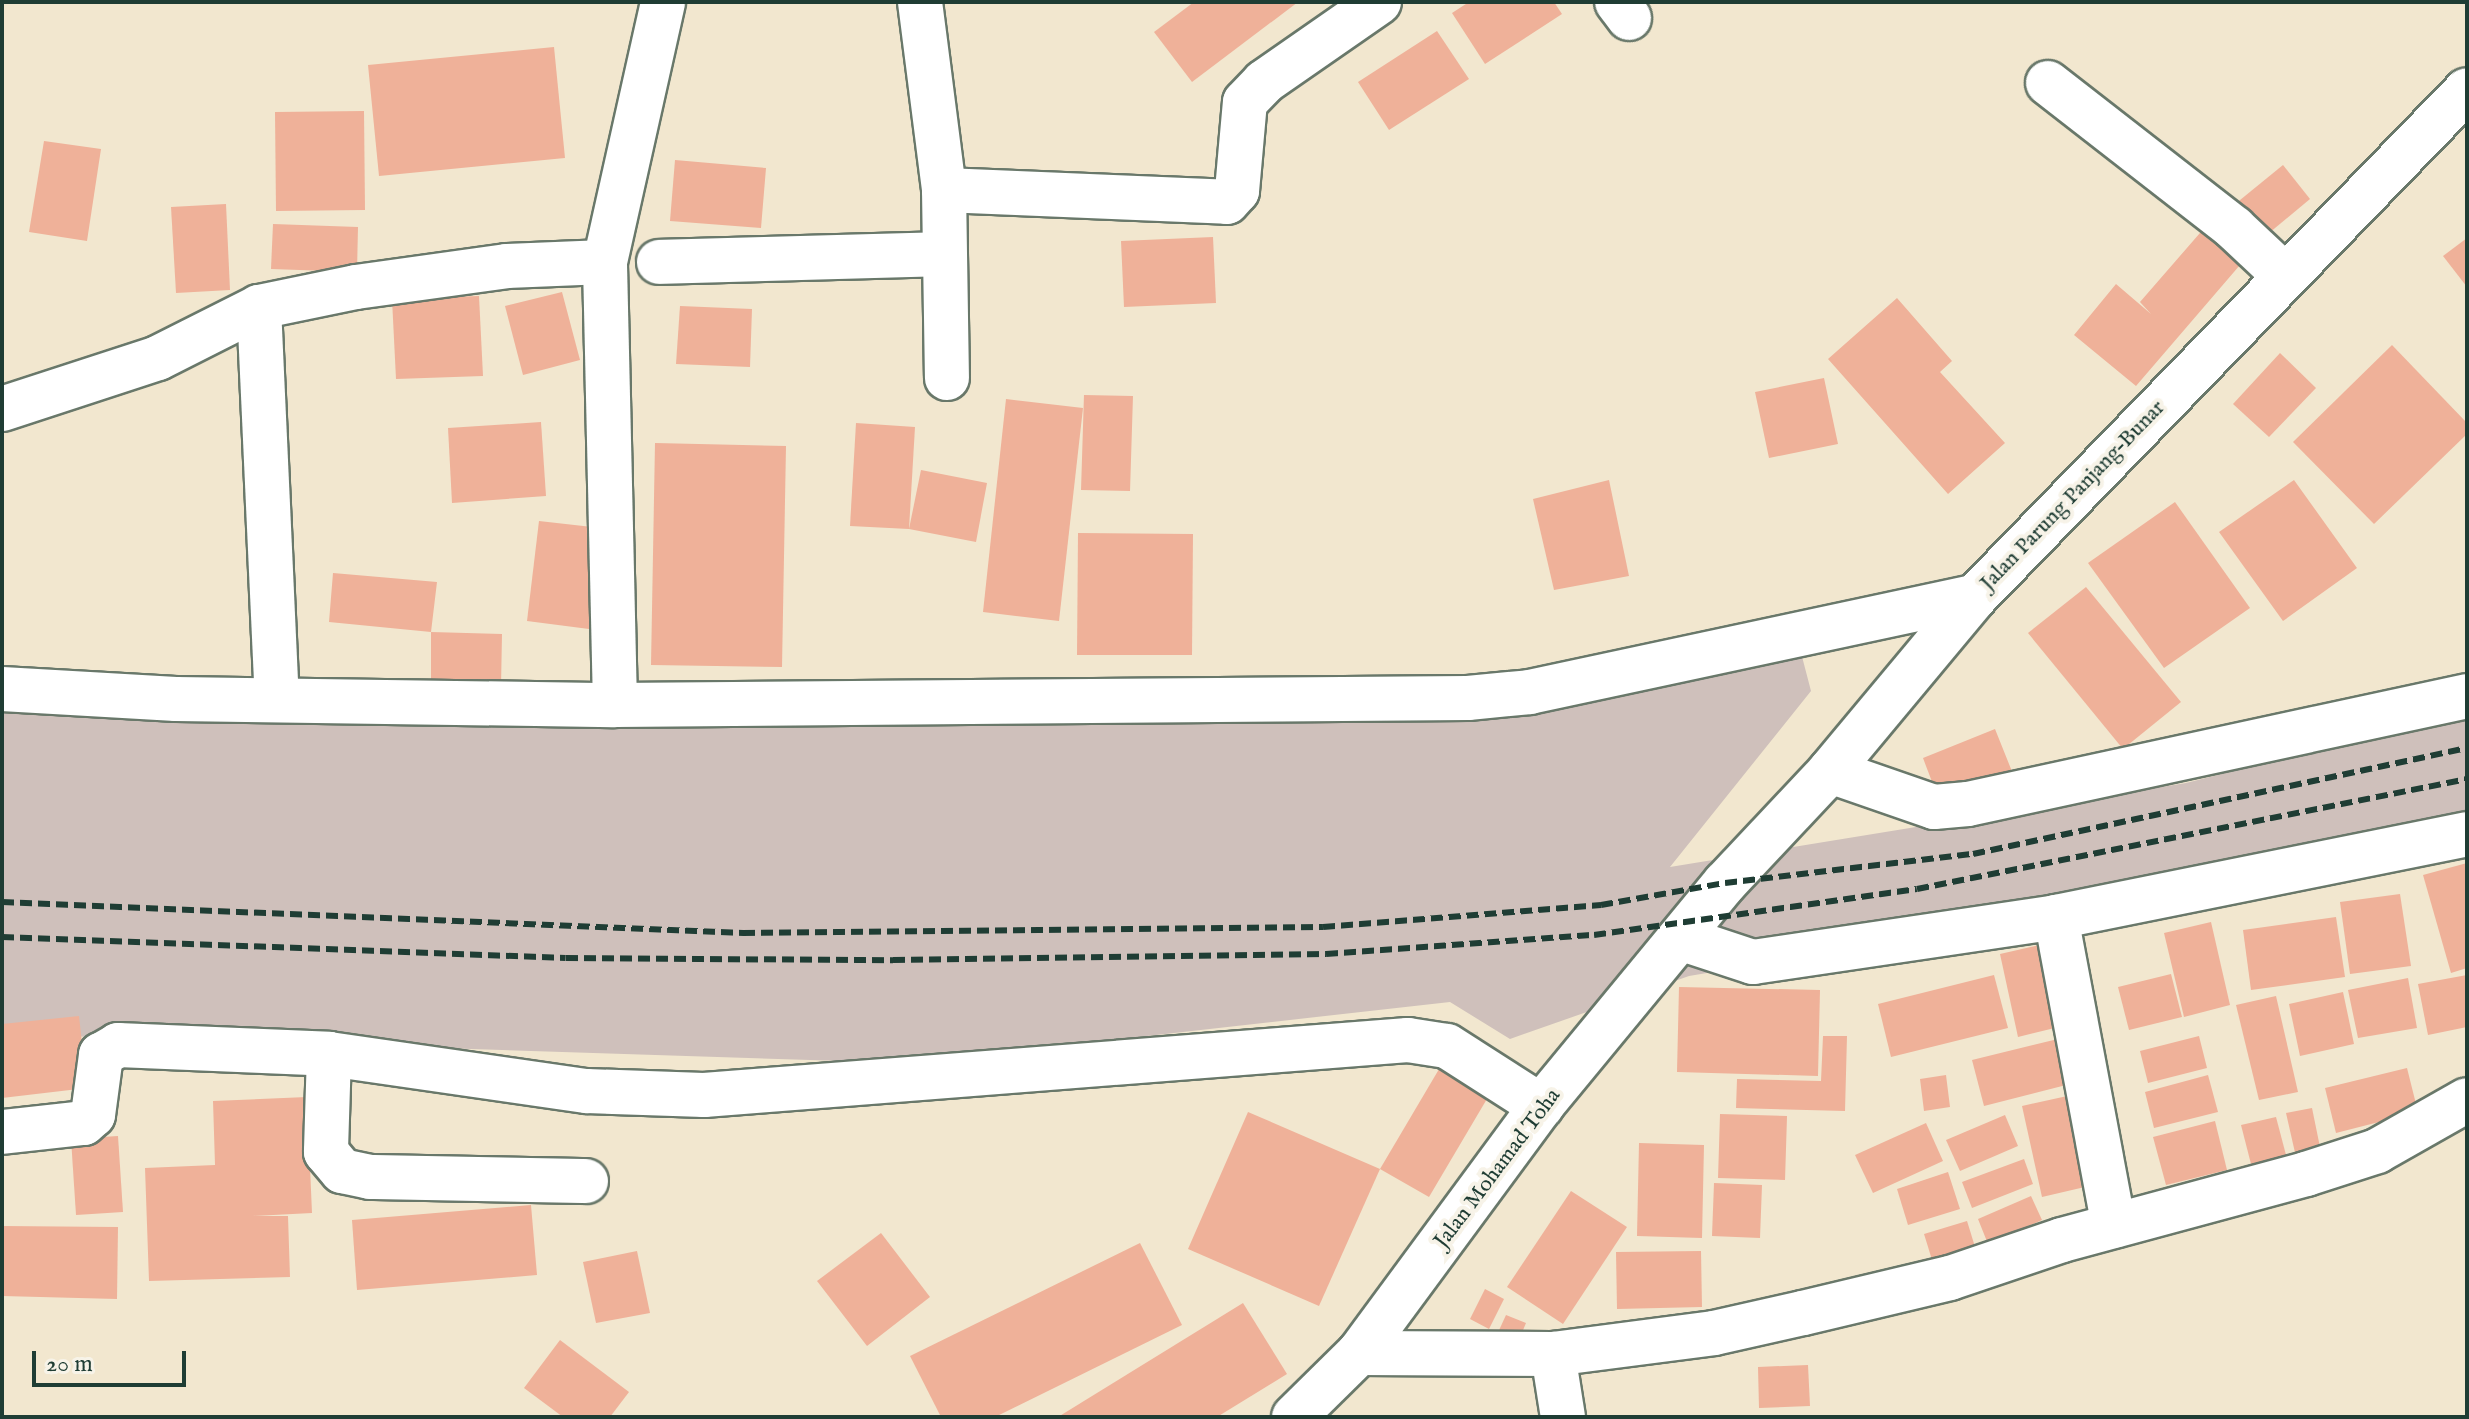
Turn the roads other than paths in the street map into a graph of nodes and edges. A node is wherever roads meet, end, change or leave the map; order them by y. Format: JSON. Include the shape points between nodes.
{"nodes":[{"id":1,"x":663,"y":2,"type":"edge"},
{"id":2,"x":920,"y":2,"type":"edge"},
{"id":3,"x":1379,"y":2,"type":"edge"},
{"id":4,"x":2048,"y":83,"type":"dead end"},
{"id":5,"x":2467,"y":90,"type":"edge"},
{"id":6,"x":944,"y":190,"type":"junction"},
{"id":7,"x":943,"y":254,"type":"junction"},
{"id":8,"x":605,"y":262,"type":"junction"},
{"id":9,"x":659,"y":262,"type":"dead end"},
{"id":10,"x":2284,"y":275,"type":"junction"},
{"id":11,"x":259,"y":307,"type":"junction"},
{"id":12,"x":947,"y":378,"type":"dead end"},
{"id":13,"x":2,"y":409,"type":"edge"},
{"id":14,"x":1975,"y":597,"type":"junction"},
{"id":15,"x":2,"y":689,"type":"edge"},
{"id":16,"x":277,"y":696,"type":"junction"},
{"id":17,"x":2467,"y":696,"type":"edge"},
{"id":18,"x":615,"y":705,"type":"junction"},
{"id":19,"x":1830,"y":771,"type":"junction"},
{"id":20,"x":2467,"y":834,"type":"edge"},
{"id":21,"x":2056,"y":917,"type":"junction"},
{"id":22,"x":1689,"y":928,"type":"junction"},
{"id":23,"x":329,"y":1054,"type":"junction"},
{"id":24,"x":2467,"y":1100,"type":"edge"},
{"id":25,"x":1541,"y":1106,"type":"junction"},
{"id":26,"x":2,"y":1132,"type":"edge"},
{"id":27,"x":586,"y":1181,"type":"dead end"},
{"id":28,"x":2114,"y":1226,"type":"junction"},
{"id":29,"x":1359,"y":1353,"type":"junction"},
{"id":30,"x":1553,"y":1354,"type":"junction"},
{"id":31,"x":1294,"y":1417,"type":"edge"},
{"id":32,"x":1563,"y":1417,"type":"edge"}],
"edges":[{"from":1,"to":8,"type":"street"},
{"from":2,"to":6,"type":"street"},
{"from":3,"to":6,"type":"street","via":[[1264,82],[1245,102],[1237,191],[1227,202]]},
{"from":4,"to":10,"type":"street","via":[[2234,228]]},
{"from":5,"to":10,"type":"street","name":"Jalan Parung Panjang–Bunar"},
{"from":6,"to":7,"type":"street"},
{"from":7,"to":9,"type":"street"},
{"from":7,"to":12,"type":"street"},
{"from":8,"to":11,"type":"street","via":[[507,266]]},
{"from":8,"to":18,"type":"street"},
{"from":10,"to":14,"type":"street","name":"Jalan Parung Panjang–Bunar"},
{"from":11,"to":13,"type":"street","via":[[158,358]]},
{"from":11,"to":16,"type":"street"},
{"from":14,"to":18,"type":"street","via":[[1530,692],[1468,698]]},
{"from":14,"to":19,"type":"street","name":"Jalan Parung Panjang–Bunar"},
{"from":15,"to":16,"type":"street","via":[[176,699]]},
{"from":16,"to":18,"type":"street"},
{"from":17,"to":19,"type":"street","via":[[1968,804],[1934,807]]},
{"from":19,"to":22,"type":"street","name":"Jalan Parung Panjang–Bunar"},
{"from":20,"to":21,"type":"street"},
{"from":21,"to":22,"type":"street","via":[[1753,962]]},
{"from":21,"to":28,"type":"street"},
{"from":22,"to":25,"type":"street","name":"Jalan Mohamad Toha"},
{"from":23,"to":25,"type":"street","via":[[587,1091],[704,1095],[1408,1040],[1447,1046]]},
{"from":23,"to":26,"type":"street","via":[[118,1045],[101,1055],[93,1115],[84,1123]]},
{"from":23,"to":27,"type":"street","via":[[326,1152],[342,1171],[370,1177]]},
{"from":24,"to":28,"type":"street","via":[[2377,1151]]},
{"from":25,"to":29,"type":"street","name":"Jalan Mohamad Toha"},
{"from":28,"to":30,"type":"street","via":[[1950,1278],[1803,1313],[1714,1333]]},
{"from":29,"to":30,"type":"street"},
{"from":29,"to":31,"type":"street","name":"Jalan Mohamad Toha"},
{"from":30,"to":32,"type":"street"}]}
